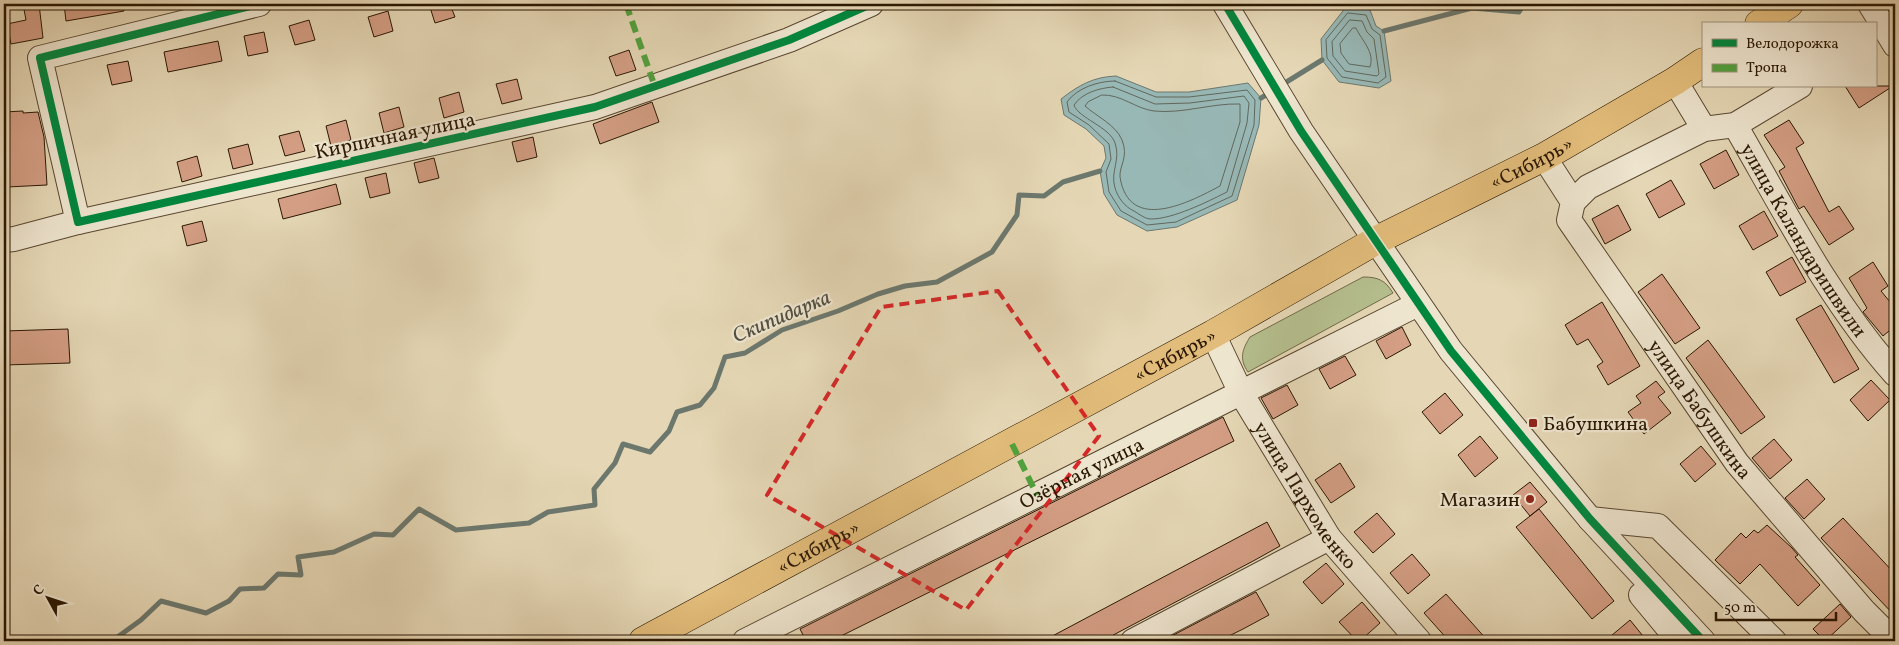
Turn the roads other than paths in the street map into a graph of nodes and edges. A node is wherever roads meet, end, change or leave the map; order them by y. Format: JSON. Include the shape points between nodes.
{"nodes":[{"id":1,"x":259,"y":4,"type":"edge"},
{"id":2,"x":871,"y":4,"type":"edge"},
{"id":3,"x":1225,"y":4,"type":"edge"},
{"id":4,"x":1789,"y":4,"type":"edge"},
{"id":5,"x":1870,"y":4,"type":"edge"},
{"id":6,"x":1762,"y":22,"type":"edge"},
{"id":7,"x":1886,"y":40,"type":"edge"},
{"id":8,"x":1702,"y":63,"type":"edge"},
{"id":9,"x":1675,"y":81,"type":"junction"},
{"id":10,"x":1797,"y":88,"type":"edge"},
{"id":11,"x":1735,"y":125,"type":"junction"},
{"id":12,"x":1704,"y":128,"type":"junction"},
{"id":13,"x":1544,"y":157,"type":"junction"},
{"id":14,"x":1573,"y":202,"type":"junction"},
{"id":15,"x":78,"y":222,"type":"junction"},
{"id":16,"x":4,"y":240,"type":"edge"},
{"id":17,"x":1377,"y":240,"type":"junction"},
{"id":18,"x":1418,"y":304,"type":"junction"},
{"id":19,"x":1212,"y":334,"type":"junction"},
{"id":20,"x":1895,"y":374,"type":"edge"},
{"id":21,"x":1241,"y":393,"type":"junction"},
{"id":22,"x":1545,"y":465,"type":"junction"},
{"id":23,"x":1590,"y":518,"type":"junction"},
{"id":24,"x":1329,"y":538,"type":"junction"},
{"id":25,"x":643,"y":641,"type":"edge"},
{"id":26,"x":745,"y":641,"type":"edge"},
{"id":27,"x":1133,"y":641,"type":"edge"},
{"id":28,"x":1419,"y":641,"type":"edge"},
{"id":29,"x":1678,"y":641,"type":"edge"},
{"id":30,"x":1703,"y":641,"type":"edge"},
{"id":31,"x":1774,"y":641,"type":"edge"},
{"id":32,"x":1894,"y":641,"type":"edge"}],
"edges":[{"from":1,"to":15,"type":"street","via":[[40,58]]},
{"from":2,"to":15,"type":"street","name":"Кирпичная улица","via":[[790,40],[595,108]]},
{"from":3,"to":17,"type":"street","via":[[1301,131]]},
{"from":4,"to":6,"type":"main road"},
{"from":5,"to":7,"type":"street"},
{"from":8,"to":9,"type":"main road","name":"«Сибирь»"},
{"from":9,"to":12,"type":"street"},
{"from":9,"to":13,"type":"main road","name":"«Сибирь»"},
{"from":10,"to":11,"type":"street"},
{"from":11,"to":12,"type":"street"},
{"from":11,"to":20,"type":"street","name":"улица Каландаришвили","via":[[1828,283],[1877,354]]},
{"from":12,"to":14,"type":"street","via":[[1588,187]]},
{"from":13,"to":14,"type":"street"},
{"from":13,"to":17,"type":"main road","name":"«Сибирь»"},
{"from":14,"to":32,"type":"street","name":"улица Бабушкина","via":[[1569,220],[1738,463],[1864,611]]},
{"from":15,"to":16,"type":"street","name":"Кирпичная улица"},
{"from":17,"to":18,"type":"street"},
{"from":17,"to":19,"type":"main road","name":"«Сибирь»"},
{"from":18,"to":21,"type":"street","name":"Озёрная улица"},
{"from":18,"to":22,"type":"street","via":[[1451,351]]},
{"from":19,"to":21,"type":"street","name":"улица Пархоменко"},
{"from":19,"to":25,"type":"main road","name":"«Сибирь»"},
{"from":21,"to":24,"type":"street","name":"улица Пархоменко"},
{"from":21,"to":26,"type":"street","name":"Озёрная улица"},
{"from":22,"to":23,"type":"street"},
{"from":22,"to":29,"type":"street","via":[[1582,524]]},
{"from":23,"to":30,"type":"street"},
{"from":23,"to":31,"type":"street","via":[[1658,526]]},
{"from":24,"to":27,"type":"street"},
{"from":24,"to":28,"type":"street","name":"улица Пархоменко"}]}
